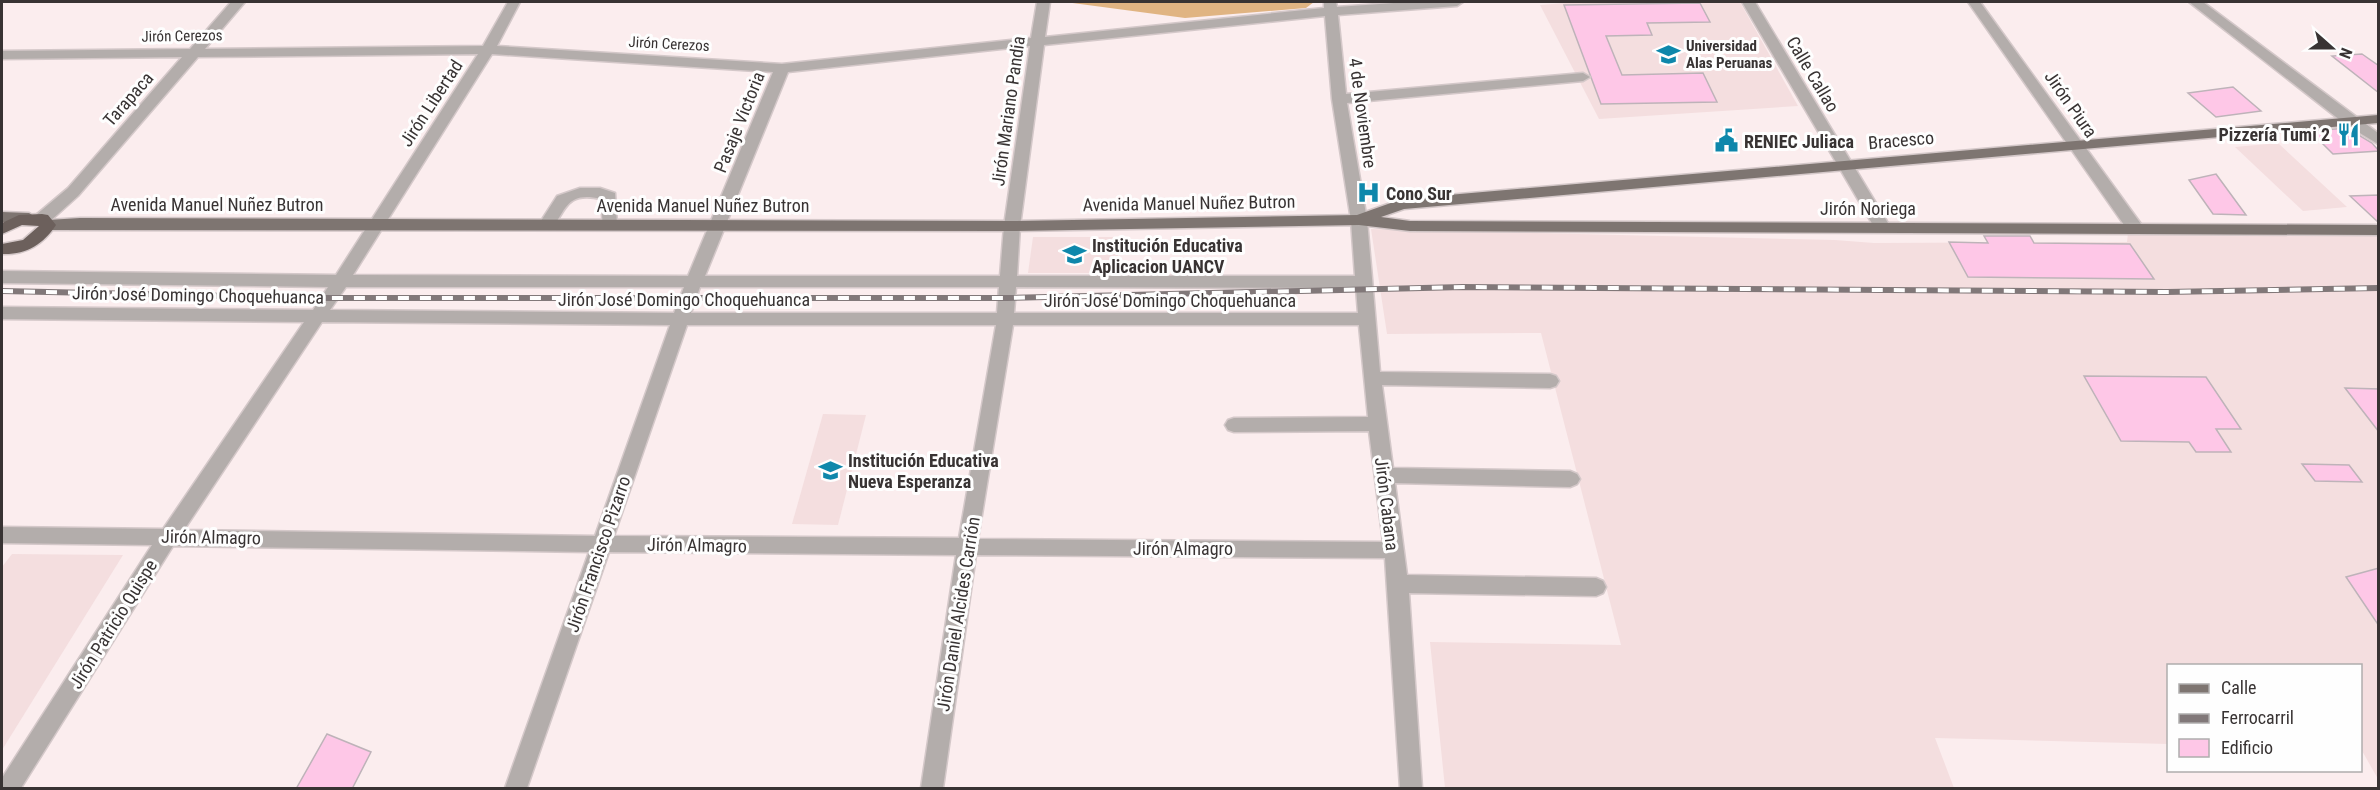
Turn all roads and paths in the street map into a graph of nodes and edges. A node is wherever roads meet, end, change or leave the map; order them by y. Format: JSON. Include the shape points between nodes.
{"nodes":[{"id":1,"x":238,"y":2,"type":"edge"},
{"id":2,"x":514,"y":2,"type":"edge"},
{"id":3,"x":1043,"y":2,"type":"edge"},
{"id":4,"x":1457,"y":2,"type":"edge"},
{"id":5,"x":1748,"y":2,"type":"edge"},
{"id":6,"x":1974,"y":2,"type":"edge"},
{"id":7,"x":2195,"y":2,"type":"edge"},
{"id":8,"x":1331,"y":6,"type":"edge"},
{"id":9,"x":1036,"y":42,"type":"junction"},
{"id":10,"x":488,"y":50,"type":"junction"},
{"id":11,"x":194,"y":53,"type":"junction"},
{"id":12,"x":2,"y":55,"type":"edge"},
{"id":13,"x":782,"y":68,"type":"junction"},
{"id":14,"x":1583,"y":76,"type":"dead end"},
{"id":15,"x":1339,"y":99,"type":"junction"},
{"id":16,"x":2379,"y":119,"type":"edge"},
{"id":17,"x":2350,"y":121,"type":"junction"},
{"id":18,"x":2379,"y":139,"type":"edge"},
{"id":19,"x":2075,"y":144,"type":"junction"},
{"id":20,"x":1845,"y":165,"type":"junction"},
{"id":21,"x":1359,"y":220,"type":"junction"},
{"id":22,"x":40,"y":221,"type":"junction"},
{"id":23,"x":376,"y":223,"type":"junction"},
{"id":24,"x":3,"y":224,"type":"edge"},
{"id":25,"x":546,"y":224,"type":"junction"},
{"id":26,"x":609,"y":225,"type":"junction"},
{"id":27,"x":718,"y":225,"type":"junction"},
{"id":28,"x":1012,"y":226,"type":"junction"},
{"id":29,"x":1882,"y":228,"type":"junction"},
{"id":30,"x":2135,"y":228,"type":"junction"},
{"id":31,"x":2379,"y":230,"type":"edge"},
{"id":32,"x":19,"y":248,"type":"junction"},
{"id":33,"x":2,"y":249,"type":"edge"},
{"id":34,"x":2,"y":267,"type":"edge"},
{"id":35,"x":2,"y":277,"type":"edge"},
{"id":36,"x":341,"y":281,"type":"junction"},
{"id":37,"x":694,"y":281,"type":"junction"},
{"id":38,"x":1365,"y":282,"type":"junction"},
{"id":39,"x":1008,"y":284,"type":"junction"},
{"id":40,"x":2,"y":313,"type":"edge"},
{"id":41,"x":315,"y":316,"type":"junction"},
{"id":42,"x":680,"y":319,"type":"junction"},
{"id":43,"x":1005,"y":320,"type":"junction"},
{"id":44,"x":1367,"y":320,"type":"junction"},
{"id":45,"x":1372,"y":378,"type":"junction"},
{"id":46,"x":1550,"y":381,"type":"dead end"},
{"id":47,"x":1377,"y":424,"type":"junction"},
{"id":48,"x":1234,"y":425,"type":"dead end"},
{"id":49,"x":1384,"y":475,"type":"junction"},
{"id":50,"x":1570,"y":479,"type":"dead end"},
{"id":51,"x":2,"y":535,"type":"edge"},
{"id":52,"x":169,"y":536,"type":"junction"},
{"id":53,"x":602,"y":544,"type":"junction"},
{"id":54,"x":967,"y":547,"type":"junction"},
{"id":55,"x":1393,"y":550,"type":"junction"},
{"id":56,"x":1398,"y":585,"type":"junction"},
{"id":57,"x":1596,"y":587,"type":"dead end"},
{"id":58,"x":8,"y":789,"type":"edge"},
{"id":59,"x":516,"y":789,"type":"edge"},
{"id":60,"x":932,"y":789,"type":"edge"},
{"id":61,"x":1411,"y":789,"type":"edge"}],
"edges":[{"from":1,"to":11,"type":"street","name":"Tarapaca"},
{"from":2,"to":10,"type":"street","name":"Jirón Libertad"},
{"from":3,"to":9,"type":"street","name":"Jirón Mariano Pandia"},
{"from":4,"to":8,"type":"street","name":"Jirón Cerezos"},
{"from":5,"to":20,"type":"street","name":"Calle Callao"},
{"from":6,"to":19,"type":"street","name":"Jirón Piura"},
{"from":7,"to":17,"type":"street"},
{"from":8,"to":9,"type":"street","name":"Jirón Cerezos"},
{"from":8,"to":15,"type":"street","name":"4 de Noviembre"},
{"from":9,"to":13,"type":"street","name":"Jirón Cerezos"},
{"from":9,"to":28,"type":"street","name":"Jirón Mariano Pandia"},
{"from":10,"to":11,"type":"street","name":"Jirón Cerezos"},
{"from":10,"to":13,"type":"street","name":"Jirón Cerezos"},
{"from":10,"to":23,"type":"street","name":"Jirón Libertad"},
{"from":11,"to":12,"type":"street","name":"Jirón Cerezos"},
{"from":11,"to":22,"type":"street","name":"Tarapaca","via":[[72,192]]},
{"from":13,"to":27,"type":"street","name":"Pasaje Victoria"},
{"from":14,"to":15,"type":"street"},
{"from":15,"to":21,"type":"street","name":"4 de Noviembre"},
{"from":16,"to":17,"type":"main road","name":"Bracesco"},
{"from":17,"to":18,"type":"street"},
{"from":17,"to":19,"type":"main road","name":"Bracesco"},
{"from":19,"to":20,"type":"main road","name":"Bracesco"},
{"from":19,"to":30,"type":"street","name":"Jirón Piura"},
{"from":20,"to":21,"type":"main road","name":"Bracesco","via":[[1402,204]]},
{"from":20,"to":29,"type":"street","name":"Calle Callao"},
{"from":21,"to":28,"type":"main road","name":"Avenida Manuel Nuñez Butron"},
{"from":21,"to":29,"type":"main road","name":"Jirón Noriega","via":[[1410,226]]},
{"from":21,"to":38,"type":"street","name":"Jirón Cabana"},
{"from":22,"to":23,"type":"main road","name":"Avenida Manuel Nuñez Butron"},
{"from":22,"to":24,"type":"highway"},
{"from":22,"to":32,"type":"highway","via":[[39,238]]},
{"from":23,"to":25,"type":"main road","name":"Avenida Manuel Nuñez Butron"},
{"from":23,"to":36,"type":"street","name":"Jirón Libertad"},
{"from":25,"to":26,"type":"main road","name":"Avenida Manuel Nuñez Butron"},
{"from":25,"to":26,"type":"street","via":[[561,199],[571,192],[609,197]]},
{"from":26,"to":27,"type":"main road","name":"Avenida Manuel Nuñez Butron"},
{"from":27,"to":28,"type":"main road","name":"Avenida Manuel Nuñez Butron"},
{"from":27,"to":37,"type":"street","name":"Pasaje Victoria"},
{"from":28,"to":39,"type":"street","name":"Jirón Daniel Alcides Carrión"},
{"from":29,"to":30,"type":"main road","name":"Jirón Noriega"},
{"from":30,"to":31,"type":"main road","name":"Jirón Noriega"},
{"from":32,"to":33,"type":"highway"},
{"from":32,"to":34,"type":"highway"},
{"from":35,"to":36,"type":"street"},
{"from":36,"to":37,"type":"street"},
{"from":36,"to":41,"type":"street","name":"Jirón Patricio Quispe"},
{"from":37,"to":39,"type":"street"},
{"from":37,"to":42,"type":"street","name":"Jirón Francisco Pizarro"},
{"from":38,"to":39,"type":"street"},
{"from":38,"to":44,"type":"street","name":"Jirón Cabana"},
{"from":39,"to":43,"type":"street","name":"Jirón Daniel Alcides Carrión"},
{"from":40,"to":41,"type":"street","name":"Jirón José Domingo Choquehuanca"},
{"from":41,"to":42,"type":"street","name":"Jirón José Domingo Choquehuanca"},
{"from":41,"to":52,"type":"street","name":"Jirón Patricio Quispe"},
{"from":42,"to":43,"type":"street","name":"Jirón José Domingo Choquehuanca"},
{"from":42,"to":53,"type":"street","name":"Jirón Francisco Pizarro"},
{"from":43,"to":44,"type":"street","name":"Jirón José Domingo Choquehuanca"},
{"from":43,"to":54,"type":"street","name":"Jirón Daniel Alcides Carrión"},
{"from":44,"to":45,"type":"street","name":"Jirón Cabana"},
{"from":45,"to":46,"type":"street"},
{"from":45,"to":47,"type":"street","name":"Jirón Cabana"},
{"from":47,"to":48,"type":"street"},
{"from":47,"to":49,"type":"street","name":"Jirón Cabana"},
{"from":49,"to":50,"type":"street"},
{"from":49,"to":55,"type":"street","name":"Jirón Cabana"},
{"from":51,"to":52,"type":"street","name":"Jirón Almagro"},
{"from":52,"to":53,"type":"street","name":"Jirón Almagro"},
{"from":52,"to":58,"type":"street","name":"Jirón Patricio Quispe"},
{"from":53,"to":54,"type":"street","name":"Jirón Almagro"},
{"from":53,"to":59,"type":"street","name":"Jirón Francisco Pizarro"},
{"from":54,"to":55,"type":"street","name":"Jirón Almagro"},
{"from":54,"to":60,"type":"street","name":"Jirón Daniel Alcides Carrión"},
{"from":55,"to":56,"type":"street","name":"Jirón Cabana"},
{"from":56,"to":57,"type":"street"},
{"from":56,"to":61,"type":"street","name":"Jirón Cabana"}]}
